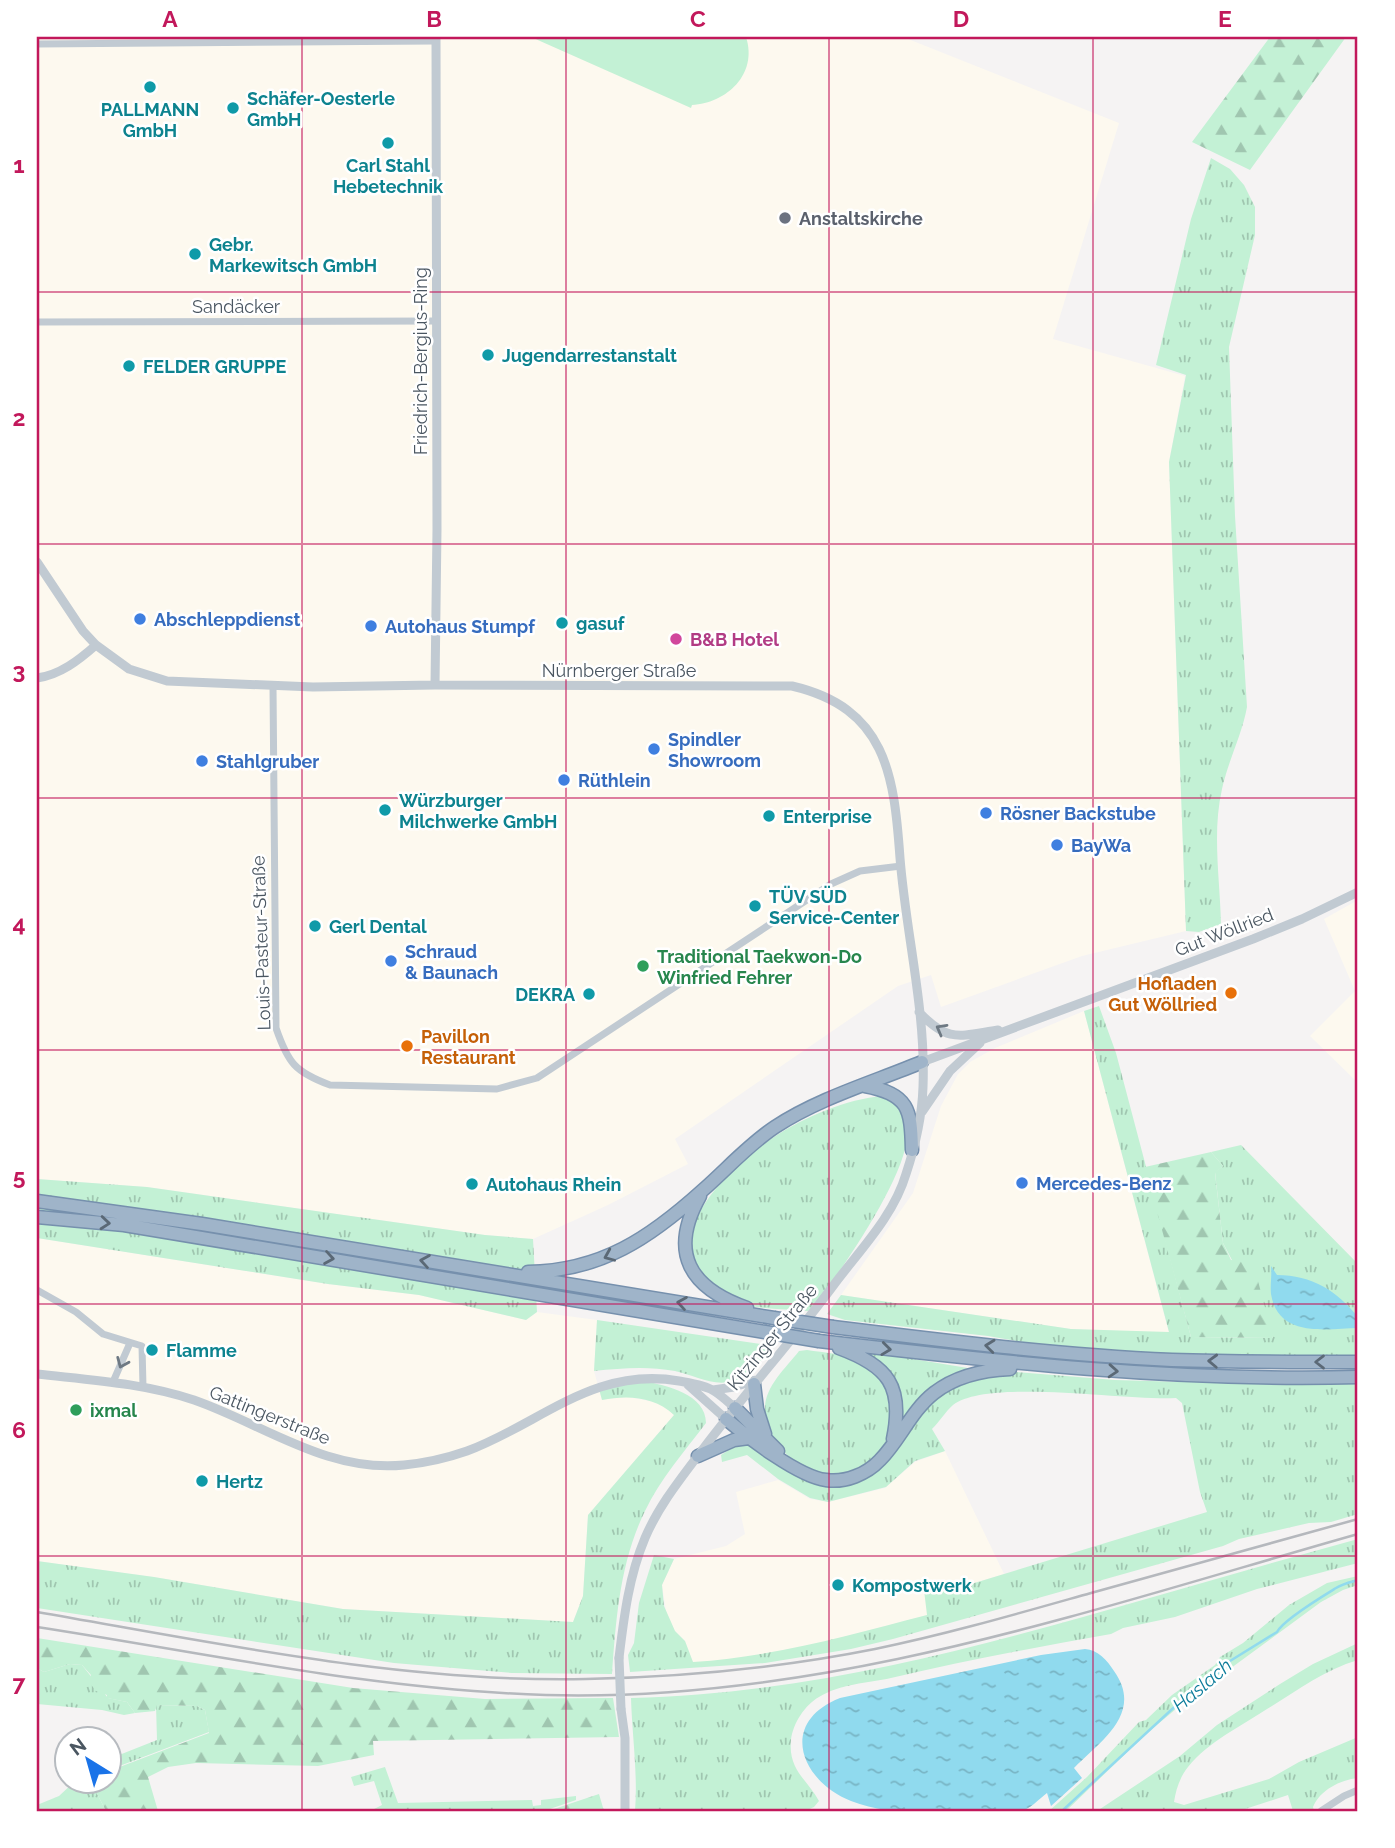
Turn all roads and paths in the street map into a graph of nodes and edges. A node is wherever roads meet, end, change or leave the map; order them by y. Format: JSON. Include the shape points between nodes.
{"nodes":[{"id":1,"x":435,"y":39,"type":"edge"},
{"id":2,"x":37,"y":44,"type":"edge"},
{"id":3,"x":436,"y":321,"type":"junction"},
{"id":4,"x":37,"y":322,"type":"edge"},
{"id":5,"x":37,"y":562,"type":"edge"},
{"id":6,"x":96,"y":645,"type":"junction"},
{"id":7,"x":37,"y":678,"type":"edge"},
{"id":8,"x":435,"y":685,"type":"junction"},
{"id":9,"x":273,"y":686,"type":"junction"},
{"id":10,"x":901,"y":866,"type":"junction"},
{"id":11,"x":1358,"y":892,"type":"edge"},
{"id":12,"x":919,"y":1011,"type":"junction"},
{"id":13,"x":1017,"y":1027,"type":"junction"},
{"id":14,"x":985,"y":1039,"type":"junction"},
{"id":15,"x":922,"y":1062,"type":"junction"},
{"id":16,"x":864,"y":1086,"type":"junction"},
{"id":17,"x":920,"y":1114,"type":"junction"},
{"id":18,"x":912,"y":1150,"type":"junction"},
{"id":19,"x":704,"y":1189,"type":"junction"},
{"id":20,"x":37,"y":1201,"type":"edge"},
{"id":21,"x":37,"y":1217,"type":"edge"},
{"id":22,"x":493,"y":1272,"type":"junction"},
{"id":23,"x":37,"y":1290,"type":"edge"},
{"id":24,"x":774,"y":1318,"type":"junction"},
{"id":25,"x":819,"y":1341,"type":"junction"},
{"id":26,"x":130,"y":1343,"type":"junction"},
{"id":27,"x":1358,"y":1362,"type":"edge"},
{"id":28,"x":1045,"y":1366,"type":"junction"},
{"id":29,"x":37,"y":1374,"type":"edge"},
{"id":30,"x":1358,"y":1377,"type":"edge"},
{"id":31,"x":113,"y":1382,"type":"junction"},
{"id":32,"x":685,"y":1382,"type":"junction"},
{"id":33,"x":756,"y":1382,"type":"junction"},
{"id":34,"x":143,"y":1387,"type":"junction"},
{"id":35,"x":713,"y":1390,"type":"junction"},
{"id":36,"x":735,"y":1408,"type":"junction"},
{"id":37,"x":726,"y":1419,"type":"junction"},
{"id":38,"x":749,"y":1438,"type":"junction"},
{"id":39,"x":766,"y":1438,"type":"junction"},
{"id":40,"x":891,"y":1447,"type":"junction"},
{"id":41,"x":698,"y":1456,"type":"junction"},
{"id":42,"x":790,"y":1464,"type":"junction"},
{"id":43,"x":1358,"y":1790,"type":"edge"},
{"id":44,"x":625,"y":1811,"type":"edge"},
{"id":45,"x":1321,"y":1811,"type":"edge"}],
"edges":[{"from":1,"to":2,"type":"street"},
{"from":1,"to":3,"type":"street","name":"Friedrich-Bergius-Ring"},
{"from":3,"to":4,"type":"street","name":"Sandäcker"},
{"from":3,"to":8,"type":"street","name":"Friedrich-Bergius-Ring"},
{"from":5,"to":6,"type":"street"},
{"from":6,"to":7,"type":"street","via":[[78,661]]},
{"from":6,"to":9,"type":"street","name":"Nürnberger Straße","via":[[129,669],[153,678]]},
{"from":8,"to":9,"type":"street","name":"Nürnberger Straße"},
{"from":8,"to":10,"type":"street","name":"Nürnberger Straße","via":[[765,684],[811,690],[858,718],[872,735],[892,782]]},
{"from":9,"to":10,"type":"street","name":"Louis-Pasteur-Straße","via":[[276,1028],[285,1055],[306,1076],[330,1085],[497,1089],[537,1078],[831,884],[860,871]]},
{"from":10,"to":12,"type":"street","name":"Nürnberger Straße"},
{"from":11,"to":13,"type":"street","name":"Gut Wöllried","via":[[1302,919]]},
{"from":13,"to":12,"type":"street","one_way":true,"via":[[952,1035],[940,1032]]},
{"from":12,"to":15,"type":"street","name":"Nürnberger Straße"},
{"from":13,"to":14,"type":"street"},
{"from":14,"to":15,"type":"street"},
{"from":14,"to":17,"type":"street","via":[[950,1071]]},
{"from":15,"to":16,"type":"highway"},
{"from":15,"to":17,"type":"street","name":"Kitzinger Straße"},
{"from":16,"to":18,"type":"highway","via":[[887,1091],[906,1105],[911,1116]]},
{"from":16,"to":19,"type":"highway","via":[[806,1109],[776,1127]]},
{"from":17,"to":18,"type":"street","name":"Kitzinger Straße"},
{"from":18,"to":33,"type":"street","name":"Kitzinger Straße","via":[[890,1209]]},
{"from":19,"to":22,"type":"highway","one_way":true,"via":[[641,1240],[610,1256],[543,1272]]},
{"from":19,"to":24,"type":"highway","via":[[688,1224],[690,1267],[716,1296]]},
{"from":22,"to":20,"type":"highway","one_way":true},
{"from":21,"to":25,"type":"highway","one_way":true,"bridge":true,"via":[[124,1225]]},
{"from":24,"to":22,"type":"highway","one_way":true},
{"from":23,"to":26,"type":"street","via":[[103,1334]]},
{"from":27,"to":24,"type":"highway","one_way":true,"bridge":true,"via":[[1099,1355],[961,1343]]},
{"from":25,"to":28,"type":"highway","one_way":true},
{"from":25,"to":40,"type":"highway","via":[[872,1362],[891,1384],[897,1411]]},
{"from":26,"to":31,"type":"street","one_way":true},
{"from":26,"to":34,"type":"street","via":[[142,1346]]},
{"from":28,"to":30,"type":"highway","one_way":true,"via":[[1165,1374]]},
{"from":28,"to":40,"type":"highway","via":[[992,1370],[951,1382],[918,1409]]},
{"from":29,"to":31,"type":"street","name":"Gattingerstraße"},
{"from":31,"to":34,"type":"street","name":"Gattingerstraße"},
{"from":32,"to":34,"type":"street","name":"Gattingerstraße","via":[[616,1381],[584,1392],[466,1452],[403,1465],[341,1460],[302,1448],[196,1401]]},
{"from":32,"to":35,"type":"street","name":"Gattingerstraße"},
{"from":32,"to":37,"type":"street"},
{"from":33,"to":35,"type":"street"},
{"from":33,"to":36,"type":"street","name":"Kitzinger Straße"},
{"from":33,"to":39,"type":"highway","via":[[757,1409]]},
{"from":35,"to":36,"type":"street","name":"Gattingerstraße"},
{"from":36,"to":37,"type":"street","name":"Kitzinger Straße"},
{"from":36,"to":39,"type":"highway"},
{"from":37,"to":38,"type":"highway"},
{"from":37,"to":41,"type":"street","name":"Kitzinger Straße"},
{"from":38,"to":41,"type":"highway","via":[[720,1444]]},
{"from":38,"to":42,"type":"highway"},
{"from":39,"to":42,"type":"highway"},
{"from":40,"to":42,"type":"highway","via":[[879,1462],[845,1479],[826,1480]]},
{"from":41,"to":44,"type":"street","name":"Kitzinger Straße","bridge":true,"via":[[646,1535],[626,1599],[619,1658]]},
{"from":43,"to":45,"type":"street"}]}
